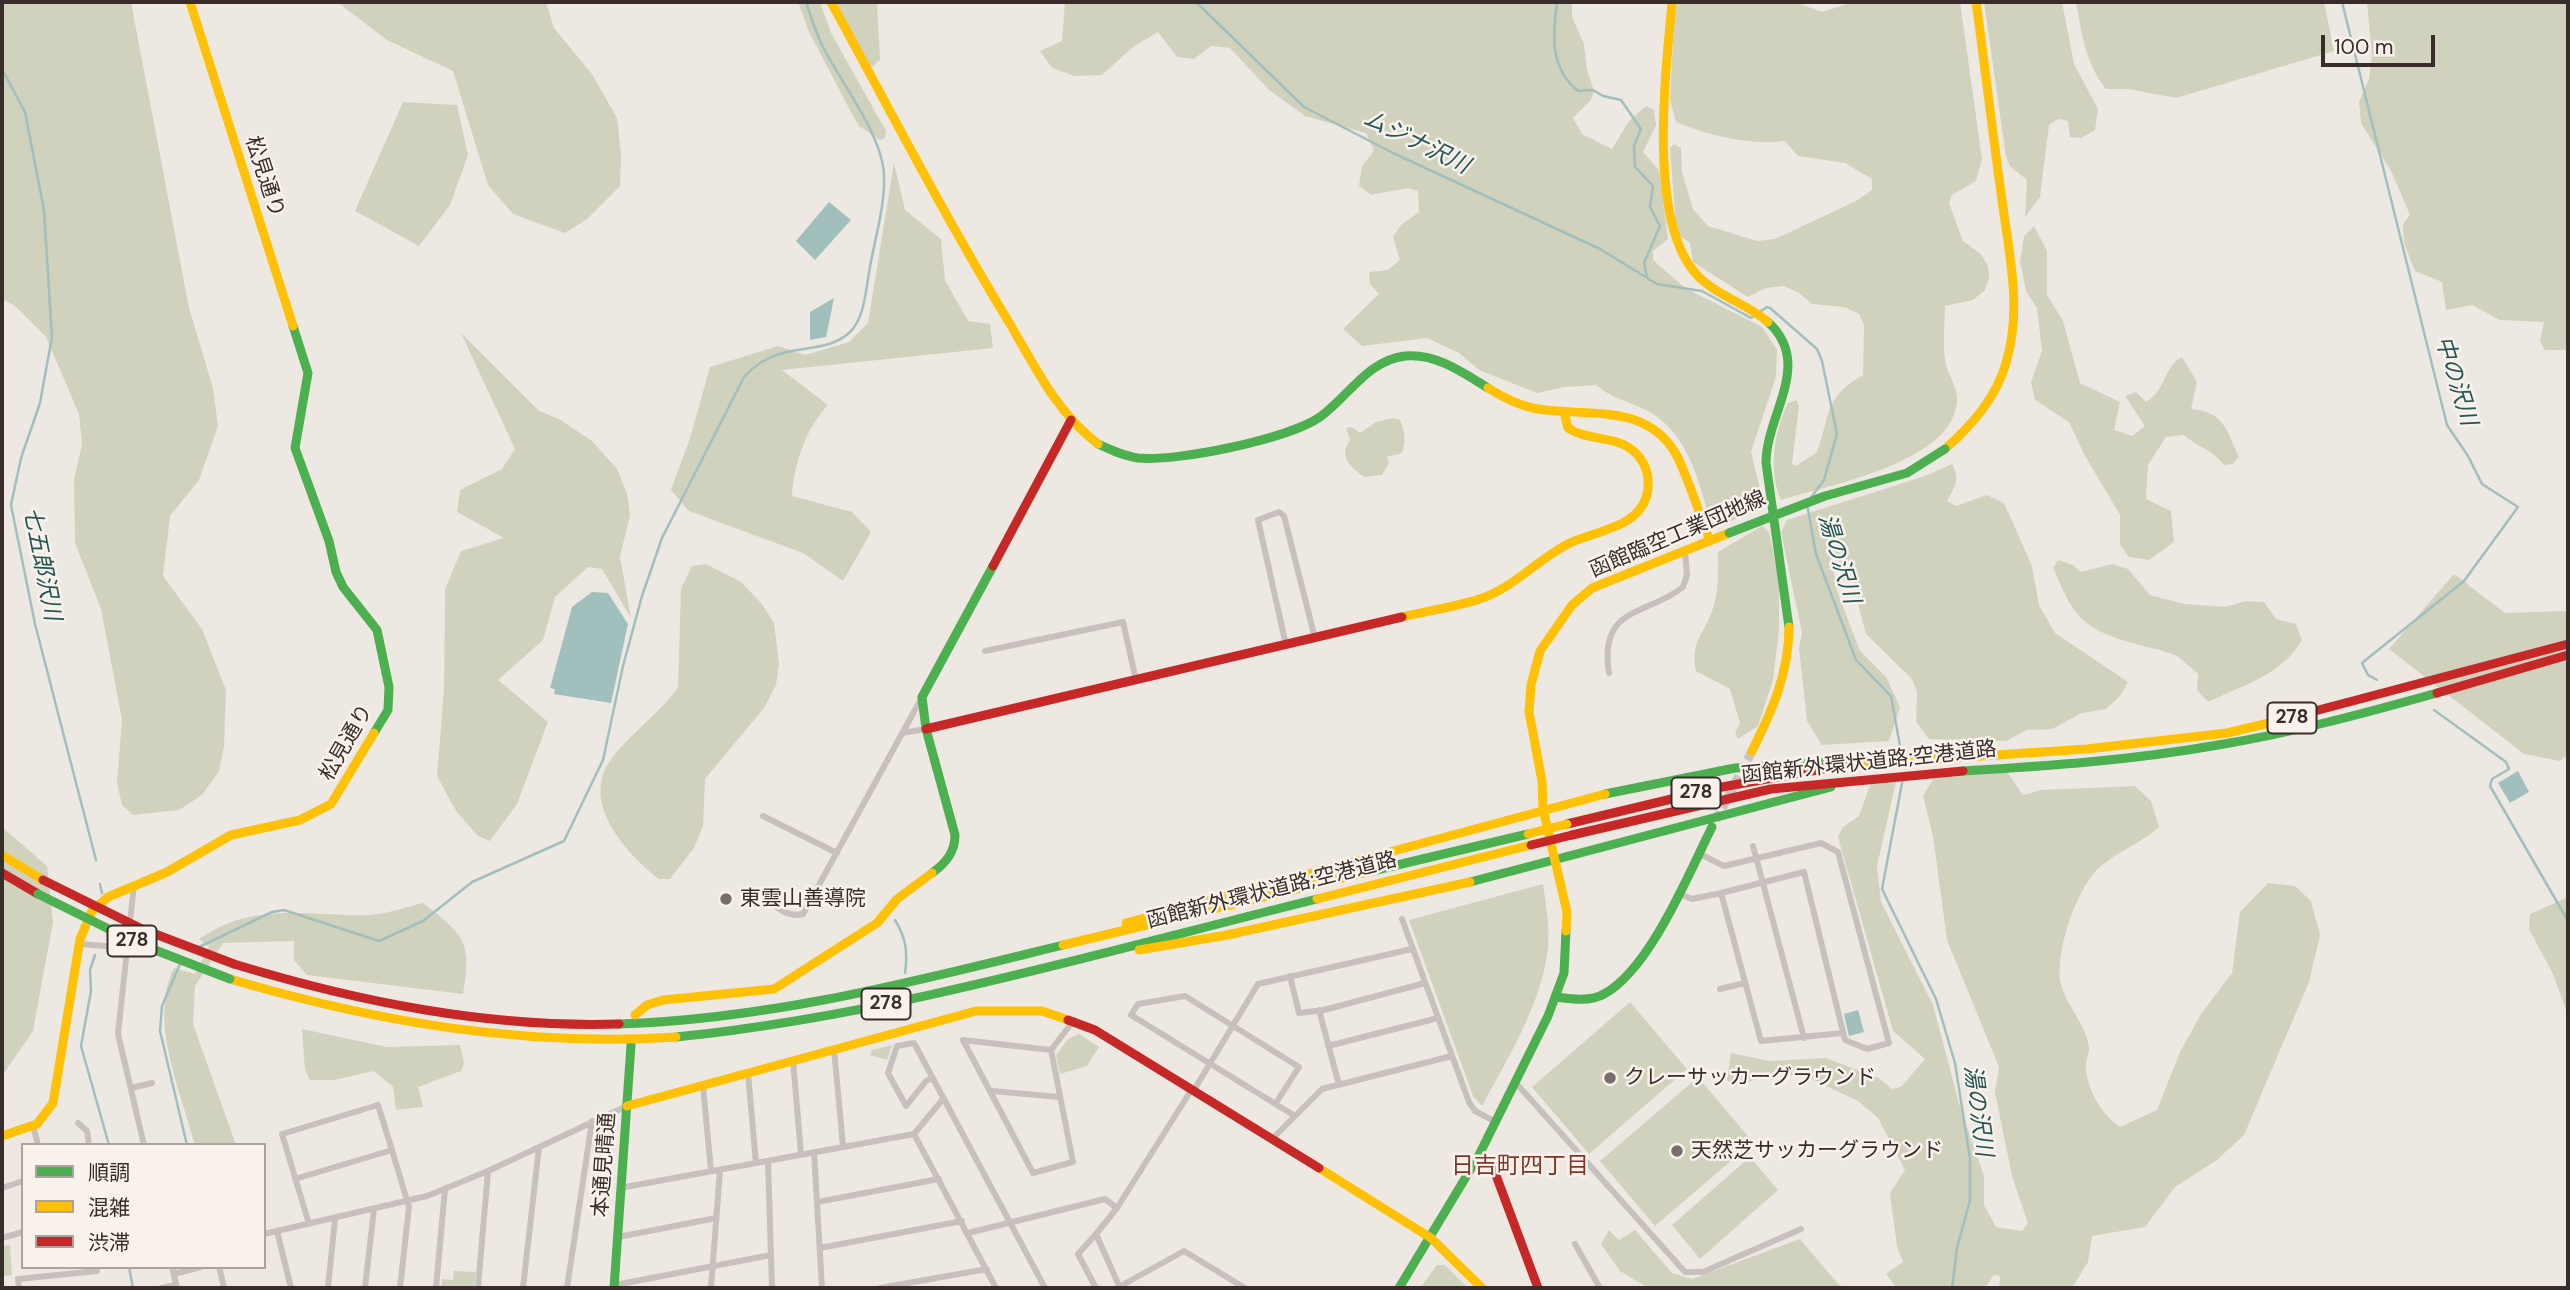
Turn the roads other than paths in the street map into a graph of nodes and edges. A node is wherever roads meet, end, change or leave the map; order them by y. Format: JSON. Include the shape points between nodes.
{"nodes":[{"id":1,"x":190,"y":2,"type":"edge"},
{"id":2,"x":831,"y":2,"type":"edge"},
{"id":3,"x":1672,"y":2,"type":"edge"},
{"id":4,"x":1976,"y":2,"type":"edge"},
{"id":5,"x":1564,"y":412,"type":"junction"},
{"id":6,"x":1071,"y":421,"type":"junction"},
{"id":7,"x":1710,"y":541,"type":"junction"},
{"id":8,"x":1685,"y":552,"type":"junction"},
{"id":9,"x":1315,"y":638,"type":"junction"},
{"id":10,"x":1286,"y":645,"type":"junction"},
{"id":11,"x":2568,"y":645,"type":"edge"},
{"id":12,"x":985,"y":652,"type":"dead end"},
{"id":13,"x":2568,"y":655,"type":"edge"},
{"id":14,"x":1609,"y":673,"type":"dead end"},
{"id":15,"x":1136,"y":680,"type":"junction"},
{"id":16,"x":922,"y":698,"type":"junction"},
{"id":17,"x":926,"y":729,"type":"junction"},
{"id":18,"x":902,"y":733,"type":"junction"},
{"id":19,"x":1752,"y":751,"type":"tunnel mouth"},
{"id":20,"x":1826,"y":765,"type":"junction"},
{"id":21,"x":1828,"y":785,"type":"junction"},
{"id":22,"x":1543,"y":809,"type":"junction"},
{"id":23,"x":763,"y":816,"type":"dead end"},
{"id":24,"x":1712,"y":828,"type":"tunnel mouth"},
{"id":25,"x":1752,"y":846,"type":"dead end"},
{"id":26,"x":836,"y":853,"type":"junction"},
{"id":27,"x":1698,"y":853,"type":"junction"},
{"id":28,"x":2,"y":855,"type":"edge"},
{"id":29,"x":1557,"y":858,"type":"junction"},
{"id":30,"x":1757,"y":858,"type":"junction"},
{"id":31,"x":2,"y":873,"type":"edge"},
{"id":32,"x":1764,"y":882,"type":"junction"},
{"id":33,"x":134,"y":885,"type":"junction"},
{"id":34,"x":759,"y":891,"type":"dead end"},
{"id":35,"x":1676,"y":893,"type":"junction"},
{"id":36,"x":1721,"y":893,"type":"junction"},
{"id":37,"x":1402,"y":919,"type":"dead end"},
{"id":38,"x":80,"y":944,"type":"junction"},
{"id":39,"x":128,"y":948,"type":"junction"},
{"id":40,"x":1412,"y":949,"type":"junction"},
{"id":41,"x":1016,"y":956,"type":"junction"},
{"id":42,"x":1290,"y":976,"type":"junction"},
{"id":43,"x":1745,"y":982,"type":"junction"},
{"id":44,"x":1425,"y":983,"type":"junction"},
{"id":45,"x":971,"y":984,"type":"junction"},
{"id":46,"x":1720,"y":989,"type":"dead end"},
{"id":47,"x":1556,"y":997,"type":"junction"},
{"id":48,"x":1319,"y":1010,"type":"junction"},
{"id":49,"x":635,"y":1014,"type":"dead end"},
{"id":50,"x":1438,"y":1018,"type":"junction"},
{"id":51,"x":1074,"y":1020,"type":"junction"},
{"id":52,"x":1232,"y":1026,"type":"junction"},
{"id":53,"x":1843,"y":1033,"type":"junction"},
{"id":54,"x":1804,"y":1038,"type":"junction"},
{"id":55,"x":631,"y":1045,"type":"dead end"},
{"id":56,"x":1328,"y":1046,"type":"junction"},
{"id":57,"x":834,"y":1049,"type":"junction"},
{"id":58,"x":1051,"y":1050,"type":"junction"},
{"id":59,"x":1452,"y":1056,"type":"junction"},
{"id":60,"x":793,"y":1060,"type":"junction"},
{"id":61,"x":1210,"y":1063,"type":"junction"},
{"id":62,"x":748,"y":1073,"type":"junction"},
{"id":63,"x":932,"y":1078,"type":"junction"},
{"id":64,"x":152,"y":1083,"type":"dead end"},
{"id":65,"x":1516,"y":1083,"type":"junction"},
{"id":66,"x":1339,"y":1085,"type":"junction"},
{"id":67,"x":703,"y":1086,"type":"junction"},
{"id":68,"x":131,"y":1088,"type":"junction"},
{"id":69,"x":1193,"y":1089,"type":"junction"},
{"id":70,"x":992,"y":1091,"type":"junction"},
{"id":71,"x":1060,"y":1097,"type":"junction"},
{"id":72,"x":943,"y":1099,"type":"junction"},
{"id":73,"x":1276,"y":1103,"type":"junction"},
{"id":74,"x":627,"y":1106,"type":"junction"},
{"id":75,"x":1296,"y":1116,"type":"junction"},
{"id":76,"x":592,"y":1121,"type":"junction"},
{"id":77,"x":1496,"y":1122,"type":"junction"},
{"id":78,"x":78,"y":1123,"type":"dead end"},
{"id":79,"x":33,"y":1126,"type":"junction"},
{"id":80,"x":914,"y":1134,"type":"junction"},
{"id":81,"x":2,"y":1136,"type":"edge"},
{"id":82,"x":1272,"y":1139,"type":"junction"},
{"id":83,"x":37,"y":1143,"type":"edge"},
{"id":84,"x":89,"y":1143,"type":"edge"},
{"id":85,"x":144,"y":1143,"type":"edge"},
{"id":86,"x":843,"y":1146,"type":"junction"},
{"id":87,"x":539,"y":1147,"type":"junction"},
{"id":88,"x":392,"y":1150,"type":"junction"},
{"id":89,"x":814,"y":1152,"type":"junction"},
{"id":90,"x":801,"y":1154,"type":"junction"},
{"id":91,"x":768,"y":1161,"type":"junction"},
{"id":92,"x":757,"y":1163,"type":"junction"},
{"id":93,"x":720,"y":1170,"type":"junction"},
{"id":94,"x":1494,"y":1170,"type":"dead end"},
{"id":95,"x":488,"y":1171,"type":"junction"},
{"id":96,"x":711,"y":1171,"type":"junction"},
{"id":97,"x":295,"y":1180,"type":"junction"},
{"id":98,"x":939,"y":1180,"type":"junction"},
{"id":99,"x":21,"y":1182,"type":"edge"},
{"id":100,"x":2,"y":1188,"type":"edge"},
{"id":101,"x":621,"y":1188,"type":"junction"},
{"id":102,"x":445,"y":1189,"type":"junction"},
{"id":103,"x":408,"y":1202,"type":"junction"},
{"id":104,"x":817,"y":1202,"type":"junction"},
{"id":105,"x":1117,"y":1208,"type":"junction"},
{"id":106,"x":374,"y":1209,"type":"junction"},
{"id":107,"x":335,"y":1219,"type":"junction"},
{"id":108,"x":716,"y":1219,"type":"junction"},
{"id":109,"x":962,"y":1221,"type":"junction"},
{"id":110,"x":1010,"y":1222,"type":"junction"},
{"id":111,"x":309,"y":1224,"type":"junction"},
{"id":112,"x":1801,"y":1229,"type":"dead end"},
{"id":113,"x":276,"y":1231,"type":"junction"},
{"id":114,"x":21,"y":1233,"type":"edge"},
{"id":115,"x":968,"y":1233,"type":"junction"},
{"id":116,"x":266,"y":1234,"type":"edge"},
{"id":117,"x":1096,"y":1234,"type":"junction"},
{"id":118,"x":618,"y":1237,"type":"junction"},
{"id":119,"x":2,"y":1238,"type":"edge"},
{"id":120,"x":1431,"y":1238,"type":"junction"},
{"id":121,"x":1575,"y":1244,"type":"dead end"},
{"id":122,"x":820,"y":1248,"type":"junction"},
{"id":123,"x":771,"y":1255,"type":"junction"},
{"id":124,"x":713,"y":1267,"type":"junction"},
{"id":125,"x":97,"y":1269,"type":"edge"},
{"id":126,"x":219,"y":1269,"type":"edge"},
{"id":127,"x":987,"y":1269,"type":"junction"},
{"id":128,"x":173,"y":1271,"type":"edge"},
{"id":129,"x":98,"y":1279,"type":"dead end"},
{"id":130,"x":177,"y":1287,"type":"edge"},
{"id":131,"x":615,"y":1287,"type":"edge"},
{"id":132,"x":1119,"y":1287,"type":"edge"},
{"id":133,"x":19,"y":1288,"type":"edge"},
{"id":134,"x":162,"y":1288,"type":"edge"},
{"id":135,"x":224,"y":1288,"type":"edge"},
{"id":136,"x":291,"y":1288,"type":"edge"},
{"id":137,"x":328,"y":1288,"type":"edge"},
{"id":138,"x":365,"y":1288,"type":"edge"},
{"id":139,"x":400,"y":1288,"type":"edge"},
{"id":140,"x":436,"y":1288,"type":"edge"},
{"id":141,"x":478,"y":1288,"type":"edge"},
{"id":142,"x":523,"y":1288,"type":"edge"},
{"id":143,"x":567,"y":1288,"type":"edge"},
{"id":144,"x":711,"y":1288,"type":"edge"},
{"id":145,"x":772,"y":1288,"type":"edge"},
{"id":146,"x":822,"y":1288,"type":"edge"},
{"id":147,"x":880,"y":1288,"type":"edge"},
{"id":148,"x":996,"y":1288,"type":"edge"},
{"id":149,"x":1045,"y":1288,"type":"edge"},
{"id":150,"x":1096,"y":1288,"type":"edge"},
{"id":151,"x":1245,"y":1288,"type":"edge"},
{"id":152,"x":1399,"y":1288,"type":"edge"},
{"id":153,"x":1482,"y":1288,"type":"edge"},
{"id":154,"x":1538,"y":1288,"type":"edge"},
{"id":155,"x":1600,"y":1288,"type":"edge"}],
"edges":[{"from":1,"to":33,"type":"main road","name":"松見通り","via":[[307,373],[295,448],[336,572],[377,629],[390,700],[383,719],[323,812],[306,820],[243,830],[218,839],[164,873]]},
{"from":2,"to":6,"type":"main road","via":[[970,257]]},
{"from":3,"to":19,"type":"main road","via":[[1663,134],[1675,238],[1696,274],[1754,310],[1779,335],[1790,366],[1766,451],[1791,635],[1789,657],[1780,696]]},
{"from":4,"to":7,"type":"main road","name":"函館臨空工業団地線","bridge":true,"via":[[2012,275],[2013,321],[2006,362],[1990,399],[1976,420],[1945,449],[1907,472],[1825,496]]},
{"from":5,"to":6,"type":"main road","via":[[1507,400],[1445,363],[1407,356],[1376,367],[1335,406],[1302,426],[1181,456],[1157,460],[1122,456],[1098,445]]},
{"from":5,"to":7,"type":"main road","via":[[1620,413],[1638,419],[1659,435],[1686,475]]},
{"from":5,"to":9,"type":"main road","via":[[1568,428],[1574,432],[1621,442],[1640,457],[1650,485],[1643,506],[1630,520],[1571,542],[1503,588],[1476,600]]},
{"from":6,"to":16,"type":"main road"},
{"from":7,"to":8,"type":"main road","name":"函館臨空工業団地線"},
{"from":8,"to":14,"type":"street","via":[[1683,587],[1636,609],[1619,624],[1607,651]]},
{"from":8,"to":22,"type":"main road","name":"函館臨空工業団地線","via":[[1592,588],[1572,605],[1541,651],[1529,712]]},
{"from":9,"to":10,"type":"main road"},
{"from":9,"to":10,"type":"street","via":[[1284,516],[1279,512],[1258,520]]},
{"from":10,"to":15,"type":"main road"},
{"from":11,"to":20,"type":"main road","name":"函館新外環状道路;空港道路","number":"278","via":[[2227,733],[2155,743]]},
{"from":12,"to":15,"type":"street","via":[[1123,622]]},
{"from":13,"to":21,"type":"main road","name":"函館新外環状道路;空港道路","number":"278","via":[[2343,720],[2220,745],[2138,757]]},
{"from":15,"to":17,"type":"main road"},
{"from":16,"to":17,"type":"main road"},
{"from":16,"to":18,"type":"street"},
{"from":17,"to":18,"type":"street"},
{"from":17,"to":49,"type":"main road","via":[[955,835],[955,846],[945,863],[897,899],[877,923],[774,989],[663,1000],[647,1004]]},
{"from":18,"to":26,"type":"street"},
{"from":20,"to":22,"type":"main road","via":[[1796,762],[1729,770]]},
{"from":20,"to":41,"type":"main road","name":"函館新外環状道路;空港道路","number":"278","bridge":true},
{"from":21,"to":29,"type":"main road"},
{"from":21,"to":45,"type":"main road","name":"函館新外環状道路;空港道路","number":"278","bridge":true,"via":[[1735,796]]},
{"from":22,"to":29,"type":"main road","name":"函館臨空工業団地線"},
{"from":22,"to":41,"type":"main road","via":[[1264,881]]},
{"from":23,"to":26,"type":"street"},
{"from":24,"to":27,"type":"main road"},
{"from":25,"to":30,"type":"street"},
{"from":26,"to":34,"type":"street","via":[[803,914],[782,912]]},
{"from":27,"to":30,"type":"street","via":[[1724,866]]},
{"from":27,"to":35,"type":"main road"},
{"from":28,"to":41,"type":"main road","name":"函館新外環状道路;空港道路","number":"278","bridge":true,"via":[[142,929],[234,964],[311,988],[427,1012],[495,1020],[609,1024],[732,1017],[792,1008]]},
{"from":29,"to":45,"type":"main road","via":[[1468,883],[1227,935]]},
{"from":29,"to":47,"type":"main road","name":"函館臨空工業団地線","via":[[1567,912],[1564,974]]},
{"from":30,"to":32,"type":"street"},
{"from":30,"to":53,"type":"street","via":[[1821,843],[1838,852],[1889,1043],[1867,1049],[1845,1040]]},
{"from":31,"to":45,"type":"main road","name":"函館新外環状道路;空港道路","number":"278","bridge":true,"via":[[137,943],[230,979],[333,1009],[493,1035],[598,1040],[680,1037],[795,1023]]},
{"from":32,"to":36,"type":"street"},
{"from":32,"to":53,"type":"street","via":[[1804,872]]},
{"from":32,"to":54,"type":"street"},
{"from":33,"to":38,"type":"main road","name":"松見通り","via":[[92,910]]},
{"from":33,"to":39,"type":"street"},
{"from":35,"to":36,"type":"street","via":[[1692,900]]},
{"from":35,"to":47,"type":"main road","via":[[1643,956],[1620,983],[1588,999]]},
{"from":36,"to":43,"type":"street"},
{"from":37,"to":40,"type":"street"},
{"from":38,"to":39,"type":"street"},
{"from":38,"to":79,"type":"main road","name":"松見通り","via":[[57,1087],[49,1110]]},
{"from":39,"to":68,"type":"street","via":[[118,1034]]},
{"from":40,"to":42,"type":"street"},
{"from":40,"to":44,"type":"street"},
{"from":42,"to":48,"type":"street","via":[[1299,1013]]},
{"from":42,"to":52,"type":"street","via":[[1258,984]]},
{"from":43,"to":46,"type":"street"},
{"from":43,"to":54,"type":"street","via":[[1762,1041]]},
{"from":44,"to":48,"type":"street"},
{"from":44,"to":50,"type":"street"},
{"from":47,"to":65,"type":"main road","name":"函館臨空工業団地線"},
{"from":48,"to":56,"type":"street"},
{"from":50,"to":56,"type":"street"},
{"from":50,"to":59,"type":"street"},
{"from":51,"to":57,"type":"main road","via":[[1042,1012],[993,1009]]},
{"from":51,"to":58,"type":"street"},
{"from":51,"to":69,"type":"main road"},
{"from":52,"to":61,"type":"street"},
{"from":52,"to":61,"type":"street","via":[[1185,996],[1139,1003],[1131,1015]]},
{"from":52,"to":73,"type":"street","via":[[1299,1066]]},
{"from":53,"to":54,"type":"street"},
{"from":55,"to":74,"type":"main road","name":"本通見晴通"},
{"from":56,"to":66,"type":"street"},
{"from":57,"to":60,"type":"main road"},
{"from":57,"to":86,"type":"street"},
{"from":58,"to":70,"type":"street","via":[[963,1040]]},
{"from":58,"to":71,"type":"street"},
{"from":59,"to":66,"type":"street"},
{"from":59,"to":77,"type":"street","via":[[1471,1106]]},
{"from":60,"to":62,"type":"main road"},
{"from":60,"to":90,"type":"street"},
{"from":61,"to":69,"type":"street"},
{"from":61,"to":73,"type":"street"},
{"from":62,"to":67,"type":"main road"},
{"from":62,"to":92,"type":"street"},
{"from":63,"to":63,"type":"street","via":[[914,1043],[897,1046],[888,1073],[906,1106]]},
{"from":63,"to":72,"type":"street"},
{"from":64,"to":68,"type":"street"},
{"from":65,"to":77,"type":"main road","name":"函館臨空工業団地線"},
{"from":65,"to":112,"type":"street","via":[[1685,1272],[1703,1272]]},
{"from":66,"to":75,"type":"street","via":[[1322,1089]]},
{"from":67,"to":74,"type":"main road"},
{"from":67,"to":96,"type":"street"},
{"from":68,"to":85,"type":"street"},
{"from":69,"to":82,"type":"main road"},
{"from":69,"to":105,"type":"street"},
{"from":70,"to":71,"type":"street"},
{"from":70,"to":71,"type":"street","via":[[1033,1173],[1073,1162]]},
{"from":72,"to":80,"type":"street"},
{"from":72,"to":110,"type":"street"},
{"from":73,"to":75,"type":"street"},
{"from":74,"to":76,"type":"street"},
{"from":74,"to":101,"type":"main road","name":"本通見晴通"},
{"from":75,"to":82,"type":"street"},
{"from":76,"to":87,"type":"street"},
{"from":76,"to":143,"type":"street"},
{"from":77,"to":120,"type":"main road","name":"函館臨空工業団地線"},
{"from":78,"to":84,"type":"street","via":[[87,1131]]},
{"from":79,"to":81,"type":"main road"},
{"from":79,"to":83,"type":"street"},
{"from":80,"to":86,"type":"street"},
{"from":80,"to":98,"type":"street"},
{"from":82,"to":120,"type":"main road"},
{"from":86,"to":89,"type":"street"},
{"from":87,"to":95,"type":"street"},
{"from":87,"to":142,"type":"street"},
{"from":88,"to":97,"type":"street"},
{"from":88,"to":97,"type":"street","via":[[378,1105],[294,1129],[282,1134]]},
{"from":88,"to":103,"type":"street"},
{"from":89,"to":90,"type":"street"},
{"from":89,"to":104,"type":"street"},
{"from":90,"to":91,"type":"street"},
{"from":91,"to":92,"type":"street"},
{"from":91,"to":123,"type":"street"},
{"from":92,"to":93,"type":"street"},
{"from":93,"to":96,"type":"street"},
{"from":93,"to":108,"type":"street"},
{"from":94,"to":154,"type":"main road"},
{"from":95,"to":102,"type":"street"},
{"from":95,"to":141,"type":"street"},
{"from":96,"to":101,"type":"street"},
{"from":97,"to":111,"type":"street"},
{"from":98,"to":104,"type":"street"},
{"from":98,"to":109,"type":"street"},
{"from":99,"to":100,"type":"street"},
{"from":101,"to":118,"type":"main road","name":"本通見晴通"},
{"from":102,"to":103,"type":"street"},
{"from":102,"to":140,"type":"street"},
{"from":103,"to":106,"type":"street"},
{"from":103,"to":139,"type":"street"},
{"from":104,"to":122,"type":"street"},
{"from":105,"to":110,"type":"street","via":[[1105,1199]]},
{"from":105,"to":117,"type":"street"},
{"from":106,"to":107,"type":"street"},
{"from":106,"to":138,"type":"street"},
{"from":107,"to":111,"type":"street"},
{"from":107,"to":137,"type":"street"},
{"from":108,"to":118,"type":"street"},
{"from":108,"to":124,"type":"street"},
{"from":109,"to":115,"type":"street"},
{"from":109,"to":122,"type":"street"},
{"from":110,"to":115,"type":"street"},
{"from":110,"to":149,"type":"street"},
{"from":111,"to":113,"type":"street"},
{"from":113,"to":116,"type":"street"},
{"from":113,"to":136,"type":"street"},
{"from":114,"to":119,"type":"street"},
{"from":115,"to":127,"type":"street"},
{"from":117,"to":132,"type":"street"},
{"from":117,"to":150,"type":"street","via":[[1078,1254]]},
{"from":118,"to":131,"type":"main road","name":"本通見晴通"},
{"from":120,"to":152,"type":"main road","name":"函館臨空工業団地線"},
{"from":120,"to":153,"type":"main road"},
{"from":121,"to":155,"type":"street"},
{"from":122,"to":146,"type":"street"},
{"from":123,"to":124,"type":"street"},
{"from":123,"to":145,"type":"street"},
{"from":124,"to":131,"type":"street"},
{"from":124,"to":144,"type":"street"},
{"from":125,"to":129,"type":"street"},
{"from":125,"to":133,"type":"street","via":[[18,1279]]},
{"from":126,"to":135,"type":"street"},
{"from":127,"to":147,"type":"street"},
{"from":127,"to":148,"type":"street"},
{"from":128,"to":130,"type":"street"},
{"from":130,"to":134,"type":"street"},
{"from":132,"to":151,"type":"street","via":[[1184,1251]]}]}
